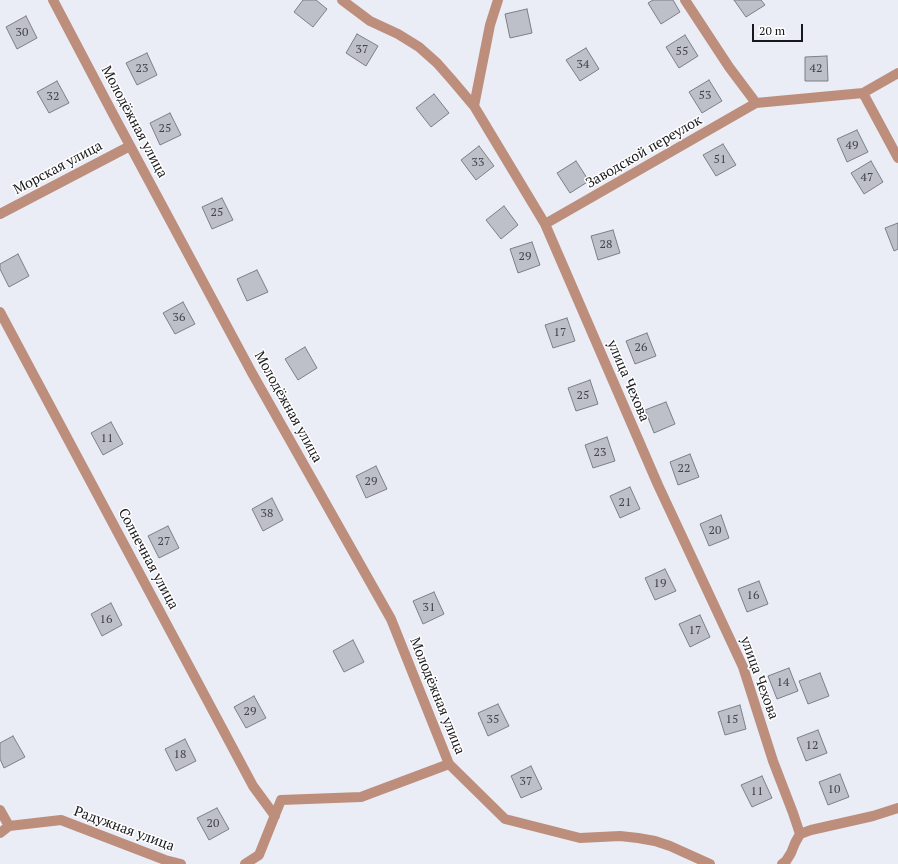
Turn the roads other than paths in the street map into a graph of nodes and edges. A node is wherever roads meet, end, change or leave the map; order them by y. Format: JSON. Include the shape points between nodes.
{"nodes":[{"id":1,"x":53,"y":0,"type":"edge"},
{"id":2,"x":342,"y":0,"type":"edge"},
{"id":3,"x":498,"y":0,"type":"edge"},
{"id":4,"x":685,"y":0,"type":"edge"},
{"id":5,"x":898,"y":73,"type":"edge"},
{"id":6,"x":862,"y":93,"type":"junction"},
{"id":7,"x":756,"y":103,"type":"junction"},
{"id":8,"x":474,"y":106,"type":"junction"},
{"id":9,"x":130,"y":146,"type":"junction"},
{"id":10,"x":898,"y":158,"type":"edge"},
{"id":11,"x":0,"y":214,"type":"edge"},
{"id":12,"x":545,"y":224,"type":"junction"},
{"id":13,"x":0,"y":312,"type":"edge"},
{"id":14,"x":449,"y":764,"type":"junction"},
{"id":15,"x":898,"y":808,"type":"edge"},
{"id":16,"x":0,"y":810,"type":"edge"},
{"id":17,"x":275,"y":816,"type":"junction"},
{"id":18,"x":9,"y":826,"type":"junction"},
{"id":19,"x":0,"y":833,"type":"edge"},
{"id":20,"x":800,"y":834,"type":"junction"},
{"id":21,"x":791,"y":853,"type":"junction"},
{"id":22,"x":181,"y":864,"type":"edge"},
{"id":23,"x":245,"y":864,"type":"edge"},
{"id":24,"x":710,"y":864,"type":"edge"},
{"id":25,"x":782,"y":864,"type":"edge"},
{"id":26,"x":793,"y":864,"type":"edge"}],
"edges":[{"from":1,"to":9,"type":"street","name":"Молодёжная улица"},
{"from":2,"to":8,"type":"street","name":"улица Чехова","via":[[370,21],[398,34],[419,48],[437,64]]},
{"from":3,"to":8,"type":"street","via":[[490,25]]},
{"from":4,"to":7,"type":"street"},
{"from":5,"to":6,"type":"street"},
{"from":6,"to":7,"type":"street"},
{"from":6,"to":10,"type":"street"},
{"from":7,"to":12,"type":"street","name":"Заводской переулок"},
{"from":8,"to":12,"type":"street","name":"улица Чехова"},
{"from":9,"to":11,"type":"street","name":"Морская улица"},
{"from":9,"to":14,"type":"street","name":"Молодёжная улица","via":[[252,373],[391,619]]},
{"from":12,"to":20,"type":"street","name":"улица Чехова","via":[[658,485],[743,667]]},
{"from":13,"to":17,"type":"street","name":"Солнечная улица","via":[[253,786]]},
{"from":14,"to":17,"type":"street","via":[[361,798],[282,800]]},
{"from":14,"to":24,"type":"street","name":"Молодёжная улица","via":[[505,819],[580,838],[620,836],[644,839],[670,846]]},
{"from":15,"to":20,"type":"street"},
{"from":16,"to":18,"type":"street"},
{"from":17,"to":23,"type":"street","via":[[259,855]]},
{"from":18,"to":19,"type":"street"},
{"from":18,"to":22,"type":"street","name":"Радужная улица","via":[[61,820]]},
{"from":20,"to":21,"type":"street"},
{"from":21,"to":25,"type":"street"},
{"from":21,"to":26,"type":"street"}]}
